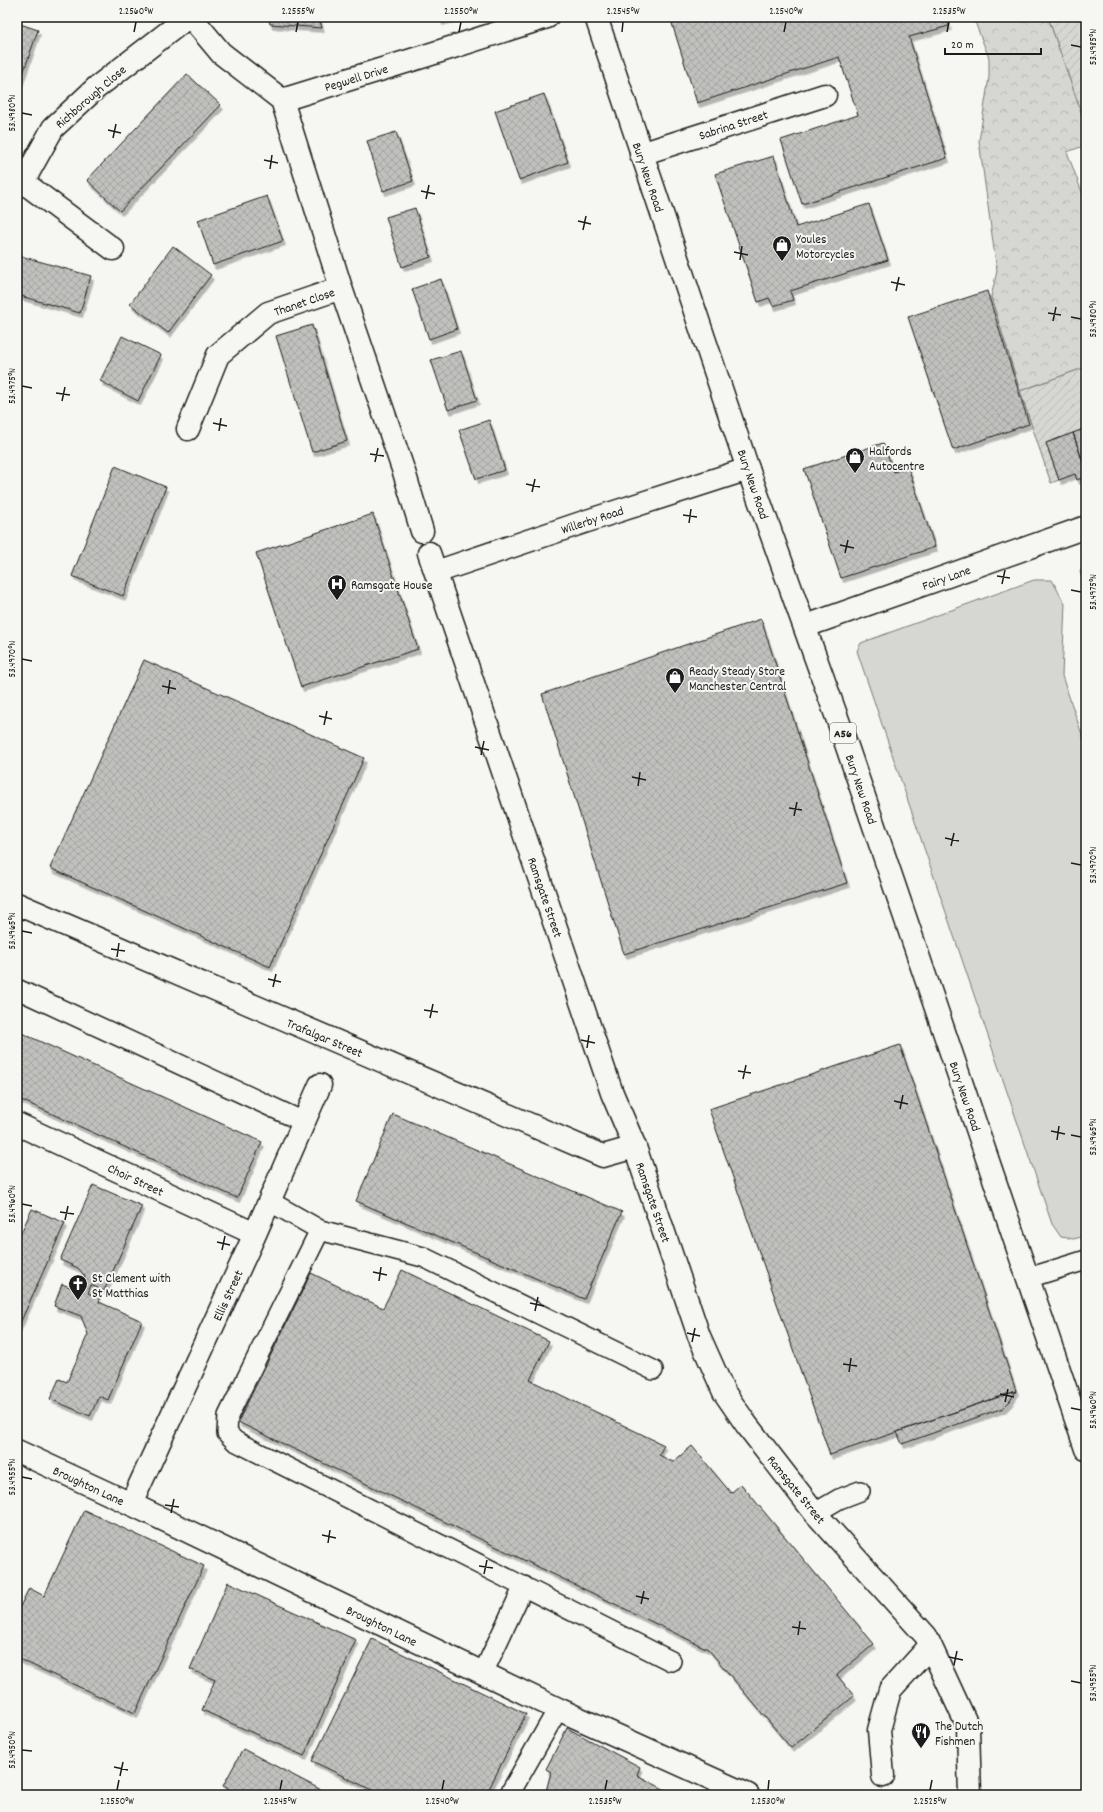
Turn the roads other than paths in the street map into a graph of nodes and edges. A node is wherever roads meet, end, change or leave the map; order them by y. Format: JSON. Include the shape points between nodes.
{"nodes":[{"id":1,"x":190,"y":17,"type":"edge"},
{"id":2,"x":547,"y":17,"type":"edge"},
{"id":3,"x":596,"y":17,"type":"edge"},
{"id":4,"x":824,"y":95,"type":"dead end"},
{"id":5,"x":282,"y":100,"type":"junction"},
{"id":6,"x":641,"y":154,"type":"junction"},
{"id":7,"x":20,"y":182,"type":"edge"},
{"id":8,"x":113,"y":249,"type":"dead end"},
{"id":9,"x":341,"y":288,"type":"junction"},
{"id":10,"x":188,"y":429,"type":"dead end"},
{"id":11,"x":748,"y":469,"type":"junction"},
{"id":12,"x":1086,"y":527,"type":"edge"},
{"id":13,"x":422,"y":531,"type":"dead end"},
{"id":14,"x":433,"y":562,"type":"joint"},
{"id":15,"x":806,"y":626,"type":"junction"},
{"id":16,"x":17,"y":904,"type":"edge"},
{"id":17,"x":17,"y":989,"type":"edge"},
{"id":18,"x":320,"y":1085,"type":"dead end"},
{"id":19,"x":304,"y":1122,"type":"junction"},
{"id":20,"x":17,"y":1124,"type":"edge"},
{"id":21,"x":635,"y":1147,"type":"junction"},
{"id":22,"x":269,"y":1202,"type":"junction"},
{"id":23,"x":320,"y":1230,"type":"junction"},
{"id":24,"x":255,"y":1234,"type":"junction"},
{"id":25,"x":1086,"y":1260,"type":"edge"},
{"id":26,"x":1028,"y":1278,"type":"junction"},
{"id":27,"x":653,"y":1370,"type":"dead end"},
{"id":28,"x":1086,"y":1449,"type":"edge"},
{"id":29,"x":17,"y":1451,"type":"edge"},
{"id":30,"x":860,"y":1491,"type":"dead end"},
{"id":31,"x":131,"y":1504,"type":"junction"},
{"id":32,"x":815,"y":1513,"type":"junction"},
{"id":33,"x":524,"y":1586,"type":"junction"},
{"id":34,"x":930,"y":1646,"type":"junction"},
{"id":35,"x":671,"y":1661,"type":"dead end"},
{"id":36,"x":483,"y":1673,"type":"junction"},
{"id":37,"x":558,"y":1709,"type":"junction"},
{"id":38,"x":883,"y":1776,"type":"dead end"},
{"id":39,"x":509,"y":1795,"type":"edge"},
{"id":40,"x":748,"y":1795,"type":"edge"},
{"id":41,"x":970,"y":1795,"type":"edge"}],
"edges":[{"from":1,"to":5,"type":"main road","via":[[221,53]]},
{"from":1,"to":7,"type":"main road","name":"Richborough Close","via":[[96,88],[53,128]]},
{"from":2,"to":5,"type":"main road","name":"Pegwell Drive"},
{"from":3,"to":6,"type":"main road","name":"Bury New Road","number":"A56"},
{"from":4,"to":6,"type":"main road","name":"Sabrina Street"},
{"from":5,"to":9,"type":"main road"},
{"from":6,"to":11,"type":"main road","name":"Bury New Road","number":"A56"},
{"from":7,"to":8,"type":"main road","name":"Richborough Close"},
{"from":9,"to":10,"type":"main road","name":"Thanet Close","via":[[268,313],[218,355]]},
{"from":9,"to":13,"type":"main road"},
{"from":11,"to":14,"type":"main road","name":"Willerby Road","via":[[584,522]]},
{"from":11,"to":15,"type":"main road","name":"Bury New Road","number":"A56"},
{"from":12,"to":15,"type":"main road","name":"Fairy Lane"},
{"from":14,"to":21,"type":"main road","name":"Ramsgate Street","via":[[612,1093]]},
{"from":15,"to":26,"type":"main road","name":"Bury New Road","number":"A56"},
{"from":16,"to":21,"type":"main road","name":"Trafalgar Street","via":[[603,1156]]},
{"from":17,"to":19,"type":"lane"},
{"from":18,"to":19,"type":"main road","name":"Ellis Street"},
{"from":19,"to":22,"type":"main road","name":"Ellis Street"},
{"from":20,"to":24,"type":"main road","name":"Choir Street"},
{"from":21,"to":32,"type":"main road","name":"Ramsgate Street","via":[[699,1336],[724,1392]]},
{"from":22,"to":23,"type":"lane"},
{"from":22,"to":24,"type":"main road","name":"Ellis Street"},
{"from":23,"to":27,"type":"lane","via":[[424,1256]]},
{"from":23,"to":33,"type":"lane","via":[[228,1416],[227,1433],[235,1441]]},
{"from":24,"to":31,"type":"main road","name":"Ellis Street"},
{"from":25,"to":26,"type":"lane"},
{"from":26,"to":28,"type":"main road","name":"Bury New Road","number":"A56"},
{"from":29,"to":31,"type":"main road","name":"Broughton Lane"},
{"from":30,"to":32,"type":"lane","via":[[839,1499]]},
{"from":31,"to":36,"type":"main road","name":"Broughton Lane"},
{"from":32,"to":34,"type":"main road","name":"Ramsgate Street","via":[[926,1636]]},
{"from":33,"to":35,"type":"lane"},
{"from":33,"to":36,"type":"lane"},
{"from":34,"to":38,"type":"main road","via":[[890,1690],[879,1730]]},
{"from":34,"to":41,"type":"main road","name":"Ramsgate Street","via":[[968,1727]]},
{"from":36,"to":37,"type":"main road","name":"Broughton Lane"},
{"from":37,"to":39,"type":"lane"},
{"from":37,"to":40,"type":"main road","name":"Broughton Lane"}]}
